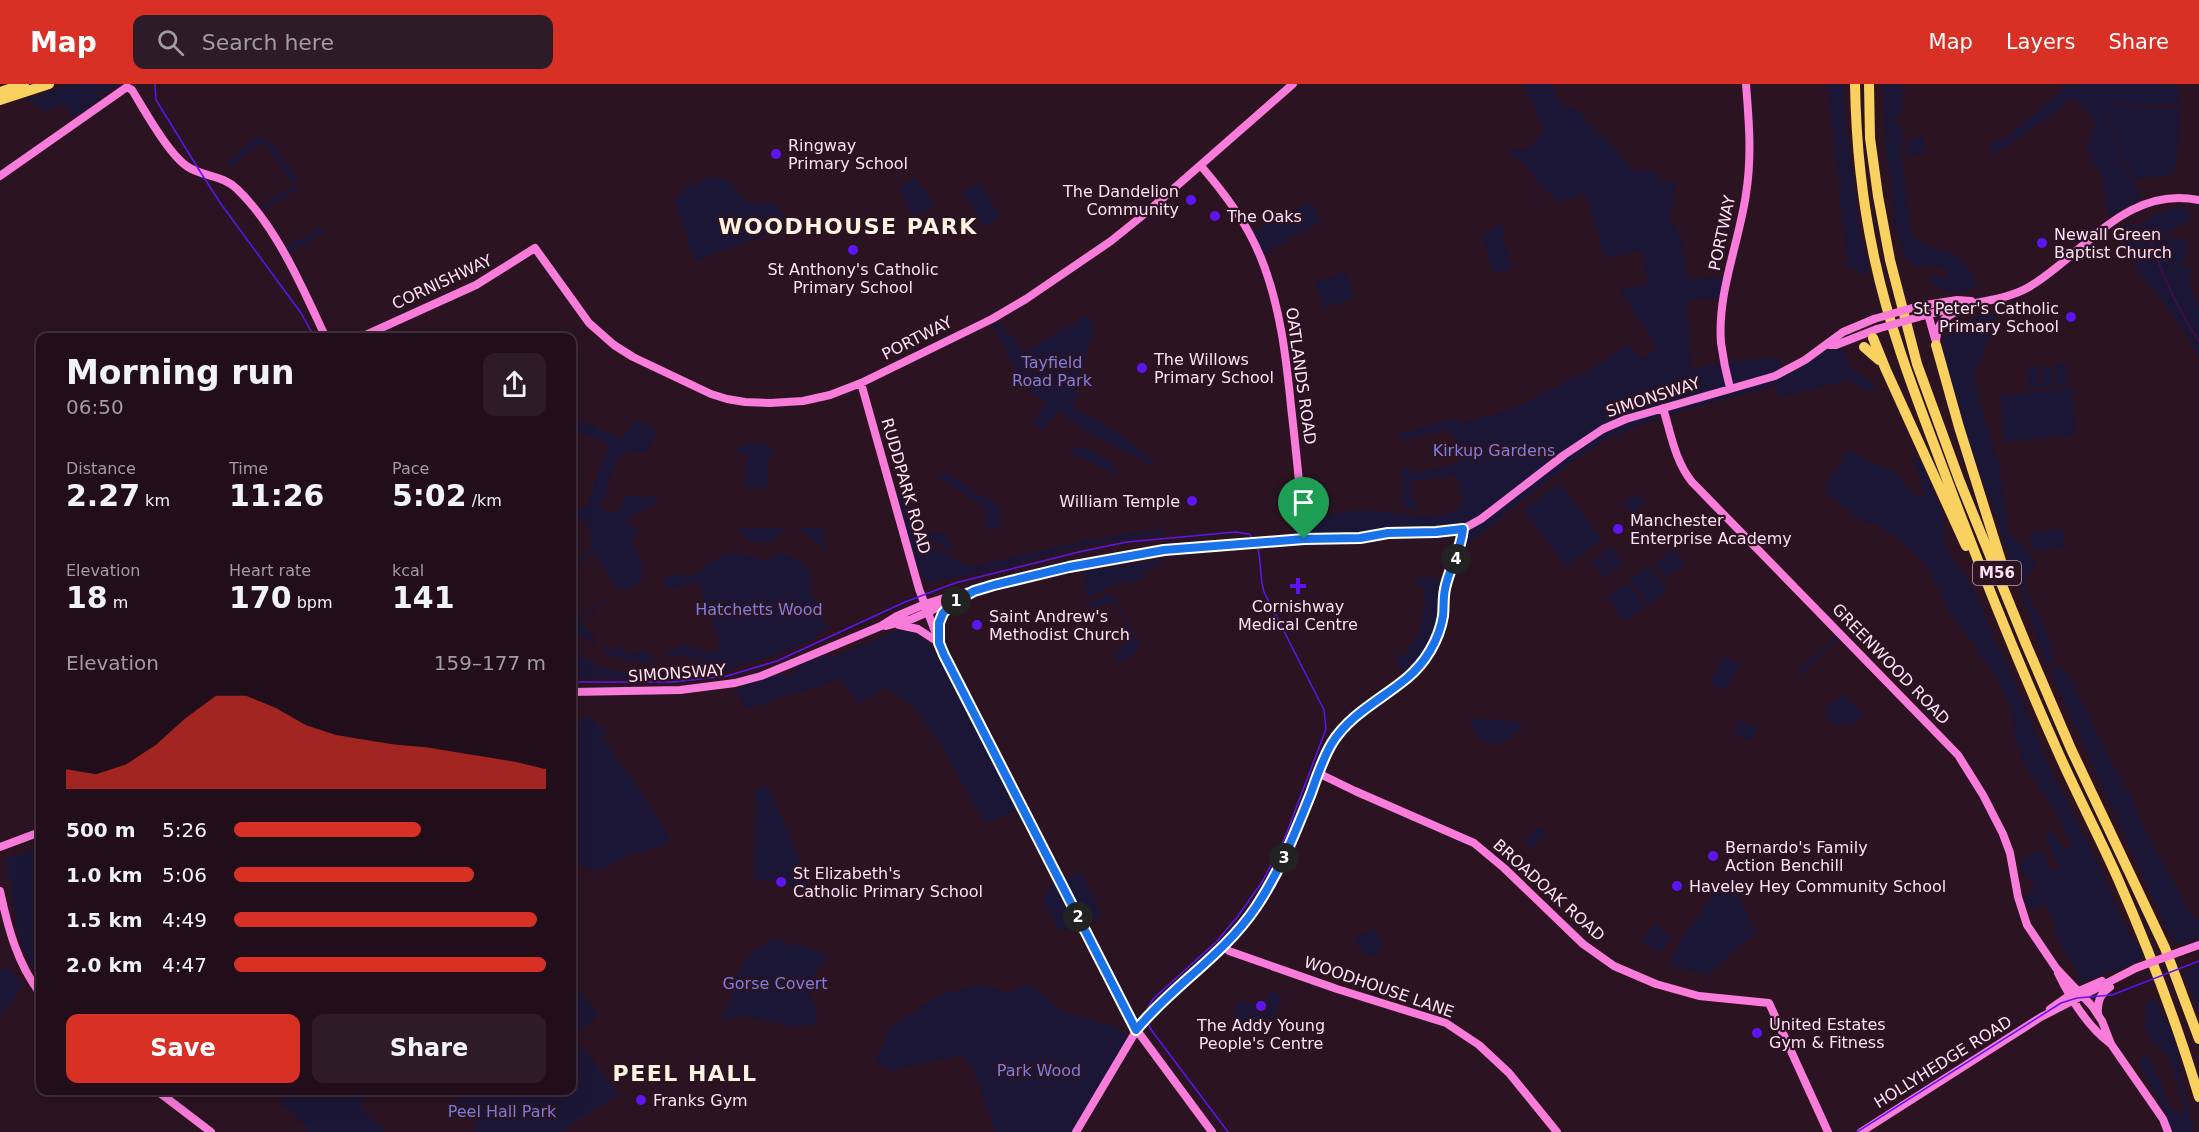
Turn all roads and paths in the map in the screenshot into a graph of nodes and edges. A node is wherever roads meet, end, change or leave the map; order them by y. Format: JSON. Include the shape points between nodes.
{"nodes":[{"id":1,"x":24,"y":84,"type":"edge"},
{"id":2,"x":49,"y":84,"type":"edge"},
{"id":3,"x":1746,"y":84,"type":"edge"},
{"id":4,"x":1855,"y":84,"type":"edge"},
{"id":5,"x":1869,"y":84,"type":"edge"},
{"id":6,"x":1289,"y":86,"type":"edge"},
{"id":7,"x":0,"y":92,"type":"edge"},
{"id":8,"x":0,"y":100,"type":"edge"},
{"id":9,"x":1201,"y":166,"type":"junction"},
{"id":10,"x":0,"y":176,"type":"edge"},
{"id":11,"x":2199,"y":200,"type":"edge"},
{"id":12,"x":535,"y":248,"type":"joint"},
{"id":13,"x":1980,"y":302,"type":"junction"},
{"id":14,"x":1922,"y":312,"type":"junction"},
{"id":15,"x":1871,"y":320,"type":"junction"},
{"id":16,"x":324,"y":333,"type":"edge"},
{"id":17,"x":370,"y":333,"type":"edge"},
{"id":18,"x":1874,"y":333,"type":"junction"},
{"id":19,"x":1832,"y":345,"type":"junction"},
{"id":20,"x":1936,"y":345,"type":"junction"},
{"id":21,"x":1864,"y":346,"type":"joint"},
{"id":22,"x":1886,"y":370,"type":"junction"},
{"id":23,"x":861,"y":383,"type":"junction"},
{"id":24,"x":1730,"y":388,"type":"junction"},
{"id":25,"x":1663,"y":408,"type":"junction"},
{"id":26,"x":1463,"y":529,"type":"junction"},
{"id":27,"x":1304,"y":539,"type":"junction"},
{"id":28,"x":974,"y":591,"type":"junction"},
{"id":29,"x":959,"y":599,"type":"junction"},
{"id":30,"x":925,"y":604,"type":"junction"},
{"id":31,"x":886,"y":625,"type":"junction"},
{"id":32,"x":939,"y":643,"type":"junction"},
{"id":33,"x":2026,"y":644,"type":"junction"},
{"id":34,"x":2014,"y":650,"type":"junction"},
{"id":35,"x":576,"y":692,"type":"edge"},
{"id":36,"x":1318,"y":773,"type":"junction"},
{"id":37,"x":36,"y":834,"type":"edge"},
{"id":38,"x":0,"y":847,"type":"edge"},
{"id":39,"x":0,"y":891,"type":"edge"},
{"id":40,"x":2199,"y":945,"type":"edge"},
{"id":41,"x":1224,"y":946,"type":"junction"},
{"id":42,"x":2136,"y":968,"type":"junction"},
{"id":43,"x":36,"y":987,"type":"edge"},
{"id":44,"x":2077,"y":996,"type":"junction"},
{"id":45,"x":2098,"y":1015,"type":"junction"},
{"id":46,"x":1136,"y":1030,"type":"junction"},
{"id":47,"x":2199,"y":1039,"type":"edge"},
{"id":48,"x":2111,"y":1044,"type":"junction"},
{"id":49,"x":163,"y":1095,"type":"edge"},
{"id":50,"x":2199,"y":1097,"type":"edge"},
{"id":51,"x":211,"y":1132,"type":"edge"},
{"id":52,"x":1076,"y":1132,"type":"edge"},
{"id":53,"x":1212,"y":1132,"type":"edge"},
{"id":54,"x":1557,"y":1132,"type":"edge"},
{"id":55,"x":1828,"y":1132,"type":"edge"},
{"id":56,"x":1861,"y":1132,"type":"edge"},
{"id":57,"x":2168,"y":1132,"type":"edge"}],
"edges":[{"from":1,"to":7,"type":"highway"},
{"from":2,"to":8,"type":"highway"},
{"from":3,"to":24,"type":"street","name":"PORTWAY","via":[[1748,182],[1722,316],[1721,341]]},
{"from":4,"to":34,"type":"highway","number":"M56","via":[[1857,145],[1875,263],[1906,369]]},
{"from":5,"to":33,"type":"highway","number":"M56","via":[[1870,138],[1878,196],[1917,364]]},
{"from":6,"to":9,"type":"street","name":"PORTWAY"},
{"from":9,"to":23,"type":"street","name":"PORTWAY","via":[[1111,241],[1026,299]]},
{"from":9,"to":27,"type":"street","name":"OATLANDS ROAD","via":[[1241,219],[1274,296],[1286,361]]},
{"from":10,"to":16,"type":"street","via":[[127,87],[176,156],[194,171],[220,178],[236,188],[255,211],[290,265]]},
{"from":11,"to":13,"type":"street","name":"SIMONSWAY","via":[[2166,199],[2125,212],[2029,287]]},
{"from":12,"to":17,"type":"street","name":"CORNISHWAY","via":[[476,285]]},
{"from":12,"to":23,"type":"street","name":"PORTWAY","via":[[583,316],[614,345],[711,394],[745,402],[803,401]]},
{"from":13,"to":14,"type":"street","name":"SIMONSWAY"},
{"from":13,"to":14,"type":"street","name":"SIMONSWAY","via":[[1957,300]]},
{"from":13,"to":20,"type":"street","via":[[1945,318],[1937,329]]},
{"from":14,"to":15,"type":"street","name":"SIMONSWAY","bridge":true,"via":[[1899,312]]},
{"from":14,"to":18,"type":"street","name":"SIMONSWAY","bridge":true},
{"from":14,"to":20,"type":"street"},
{"from":15,"to":18,"type":"street"},
{"from":15,"to":19,"type":"street","name":"SIMONSWAY","via":[[1832,339]]},
{"from":18,"to":19,"type":"street","name":"SIMONSWAY"},
{"from":18,"to":22,"type":"highway","number":"M56"},
{"from":19,"to":21,"type":"street"},
{"from":19,"to":24,"type":"street","name":"SIMONSWAY","via":[[1775,376]]},
{"from":20,"to":33,"type":"highway","number":"M56"},
{"from":21,"to":22,"type":"highway","number":"M56"},
{"from":22,"to":34,"type":"highway","number":"M56"},
{"from":23,"to":30,"type":"street","name":"RUDDPARK ROAD"},
{"from":24,"to":25,"type":"street","name":"SIMONSWAY"},
{"from":25,"to":26,"type":"street","name":"SIMONSWAY","via":[[1603,429]]},
{"from":25,"to":44,"type":"street","name":"GREENWOOD ROAD","via":[[1684,473],[1692,483],[1958,754],[2003,834],[2027,925]]},
{"from":26,"to":27,"type":"street","name":"SIMONSWAY"},
{"from":26,"to":36,"type":"street","via":[[1462,544],[1445,589],[1438,634],[1423,662],[1351,721],[1332,742]]},
{"from":27,"to":28,"type":"street","name":"SIMONSWAY","via":[[1164,550],[1069,567]]},
{"from":28,"to":29,"type":"street","name":"SIMONSWAY"},
{"from":28,"to":30,"type":"street","name":"SIMONSWAY"},
{"from":29,"to":30,"type":"street","name":"SIMONSWAY"},
{"from":29,"to":32,"type":"street","via":[[940,617]]},
{"from":30,"to":31,"type":"street","name":"SIMONSWAY","via":[[922,610]]},
{"from":30,"to":32,"type":"street","name":"RUDDPARK ROAD"},
{"from":31,"to":32,"type":"street","via":[[915,628]]},
{"from":31,"to":35,"type":"street","name":"SIMONSWAY","via":[[735,683],[680,690]]},
{"from":32,"to":46,"type":"street","name":"RUDDPARK ROAD"},
{"from":33,"to":47,"type":"highway","number":"M56","via":[[2165,948]]},
{"from":34,"to":50,"type":"highway","number":"M56","via":[[2150,954]]},
{"from":36,"to":41,"type":"street","via":[[1280,866],[1255,909]]},
{"from":36,"to":55,"type":"street","name":"BROADOAK ROAD","via":[[1474,843],[1583,944],[1614,966],[1699,996],[1769,1003]]},
{"from":37,"to":38,"type":"street"},
{"from":39,"to":43,"type":"street","via":[[15,950]]},
{"from":40,"to":42,"type":"street","name":"HOLLYHEDGE ROAD","bridge":true},
{"from":41,"to":46,"type":"street","via":[[1165,998]]},
{"from":41,"to":54,"type":"street","name":"WOODHOUSE LANE","via":[[1328,986],[1446,1023],[1479,1045],[1509,1073]]},
{"from":42,"to":44,"type":"street","name":"HOLLYHEDGE ROAD"},
{"from":42,"to":45,"type":"street","via":[[2103,992]]},
{"from":44,"to":45,"type":"street","name":"GREENWOOD ROAD"},
{"from":44,"to":48,"type":"street"},
{"from":44,"to":56,"type":"street","name":"HOLLYHEDGE ROAD"},
{"from":45,"to":48,"type":"street","name":"GREENWOOD ROAD"},
{"from":46,"to":52,"type":"street"},
{"from":46,"to":53,"type":"street","name":"RUDDPARK ROAD"},
{"from":48,"to":57,"type":"street","name":"GREENWOOD ROAD"},
{"from":49,"to":51,"type":"street"}]}
